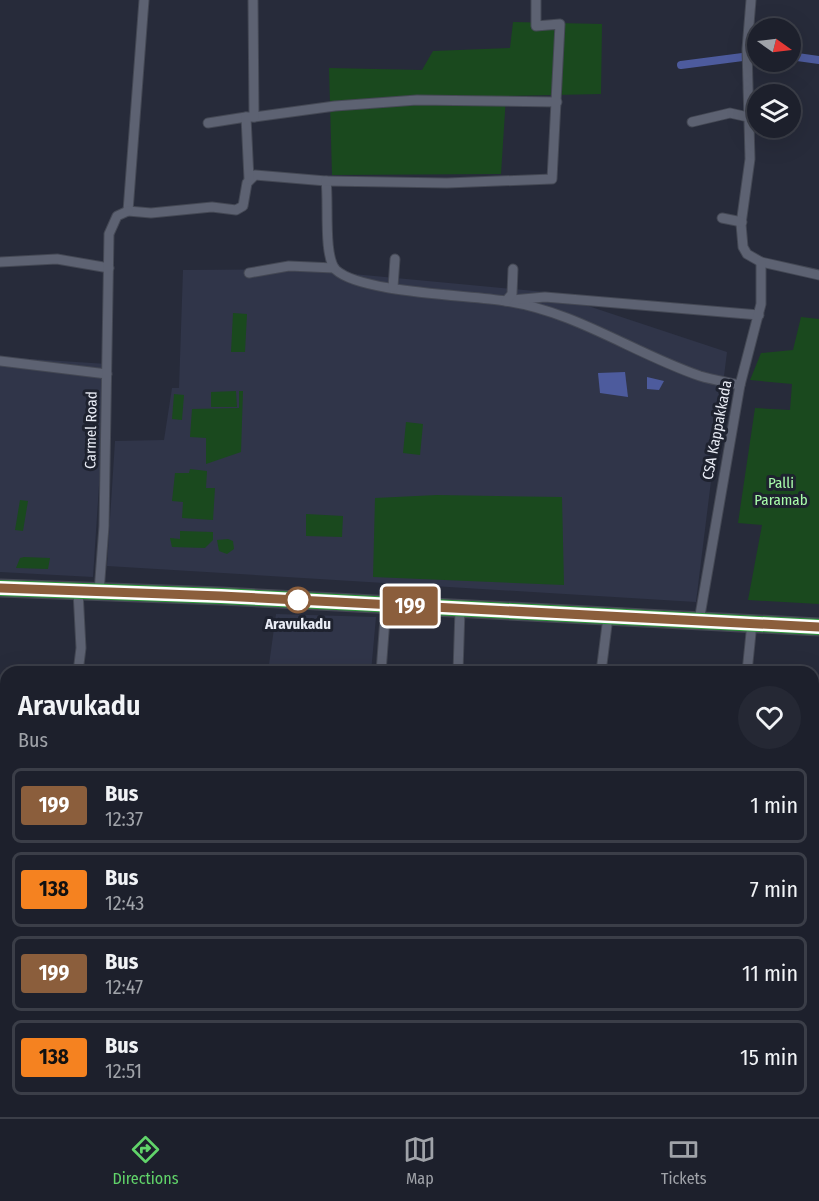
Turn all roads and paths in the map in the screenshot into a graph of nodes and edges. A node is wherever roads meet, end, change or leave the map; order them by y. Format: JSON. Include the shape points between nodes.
{"nodes":[{"id":1,"x":144,"y":0,"type":"edge"},
{"id":2,"x":253,"y":0,"type":"edge"},
{"id":3,"x":536,"y":0,"type":"edge"},
{"id":4,"x":751,"y":0,"type":"edge"},
{"id":5,"x":747,"y":84,"type":"edge"},
{"id":6,"x":558,"y":102,"type":"junction"},
{"id":7,"x":250,"y":117,"type":"junction"},
{"id":8,"x":747,"y":117,"type":"edge"},
{"id":9,"x":692,"y":122,"type":"dead end"},
{"id":10,"x":208,"y":123,"type":"dead end"},
{"id":11,"x":749,"y":138,"type":"edge"},
{"id":12,"x":249,"y":179,"type":"junction"},
{"id":13,"x":326,"y":181,"type":"junction"},
{"id":14,"x":128,"y":211,"type":"junction"},
{"id":15,"x":722,"y":218,"type":"dead end"},
{"id":16,"x":742,"y":222,"type":"junction"},
{"id":17,"x":395,"y":259,"type":"dead end"},
{"id":18,"x":0,"y":262,"type":"edge"},
{"id":19,"x":761,"y":262,"type":"junction"},
{"id":20,"x":109,"y":268,"type":"junction"},
{"id":21,"x":334,"y":268,"type":"junction"},
{"id":22,"x":513,"y":269,"type":"dead end"},
{"id":23,"x":249,"y":273,"type":"dead end"},
{"id":24,"x":819,"y":275,"type":"edge"},
{"id":25,"x":393,"y":287,"type":"junction"},
{"id":26,"x":506,"y":301,"type":"junction"},
{"id":27,"x":759,"y":315,"type":"junction"},
{"id":28,"x":0,"y":361,"type":"edge"},
{"id":29,"x":107,"y":374,"type":"junction"},
{"id":30,"x":740,"y":385,"type":"junction"},
{"id":31,"x":0,"y":588,"type":"edge"},
{"id":32,"x":78,"y":591,"type":"junction"},
{"id":33,"x":99,"y":592,"type":"junction"},
{"id":34,"x":386,"y":604,"type":"junction"},
{"id":35,"x":460,"y":609,"type":"junction"},
{"id":36,"x":608,"y":617,"type":"junction"},
{"id":37,"x":699,"y":621,"type":"junction"},
{"id":38,"x":752,"y":623,"type":"junction"},
{"id":39,"x":819,"y":627,"type":"edge"},
{"id":40,"x":79,"y":666,"type":"edge"},
{"id":41,"x":381,"y":666,"type":"edge"},
{"id":42,"x":458,"y":666,"type":"edge"},
{"id":43,"x":602,"y":666,"type":"edge"},
{"id":44,"x":748,"y":666,"type":"edge"}],
"edges":[{"from":1,"to":14,"type":"street"},
{"from":2,"to":7,"type":"street"},
{"from":3,"to":6,"type":"street","via":[[536,26],[560,24]]},
{"from":4,"to":5,"type":"street"},
{"from":6,"to":7,"type":"street","via":[[417,100]]},
{"from":6,"to":13,"type":"street","via":[[552,179],[447,183]]},
{"from":7,"to":10,"type":"street"},
{"from":7,"to":12,"type":"street"},
{"from":8,"to":9,"type":"street","via":[[730,113]]},
{"from":11,"to":16,"type":"street"},
{"from":12,"to":13,"type":"street","via":[[266,175]]},
{"from":12,"to":14,"type":"street","via":[[243,206],[237,210],[212,207],[151,213]]},
{"from":13,"to":21,"type":"street","via":[[329,256]]},
{"from":14,"to":20,"type":"street","name":"Carmel Road","via":[[113,221]]},
{"from":15,"to":16,"type":"street"},
{"from":16,"to":19,"type":"street","via":[[743,247]]},
{"from":17,"to":25,"type":"street"},
{"from":18,"to":20,"type":"street","via":[[57,260]]},
{"from":19,"to":24,"type":"street"},
{"from":19,"to":27,"type":"street","name":"CSA Kappakkada"},
{"from":20,"to":29,"type":"street","name":"Carmel Road"},
{"from":21,"to":23,"type":"street","via":[[289,266]]},
{"from":21,"to":25,"type":"street","via":[[351,277]]},
{"from":22,"to":26,"type":"street","via":[[512,294]]},
{"from":25,"to":26,"type":"street"},
{"from":26,"to":27,"type":"street","via":[[545,297]]},
{"from":26,"to":30,"type":"street","via":[[585,325],[701,376]]},
{"from":27,"to":30,"type":"street","name":"CSA Kappakkada"},
{"from":28,"to":29,"type":"street"},
{"from":29,"to":33,"type":"street","name":"Carmel Road"},
{"from":30,"to":37,"type":"street","name":"CSA Kappakkada"},
{"from":31,"to":32,"type":"highway"},
{"from":32,"to":33,"type":"highway"},
{"from":32,"to":40,"type":"street"},
{"from":33,"to":34,"type":"highway"},
{"from":34,"to":35,"type":"highway"},
{"from":34,"to":41,"type":"street"},
{"from":35,"to":36,"type":"highway"},
{"from":35,"to":42,"type":"street"},
{"from":36,"to":37,"type":"highway"},
{"from":36,"to":43,"type":"street"},
{"from":37,"to":38,"type":"highway"},
{"from":38,"to":39,"type":"highway"},
{"from":38,"to":44,"type":"street"}]}
